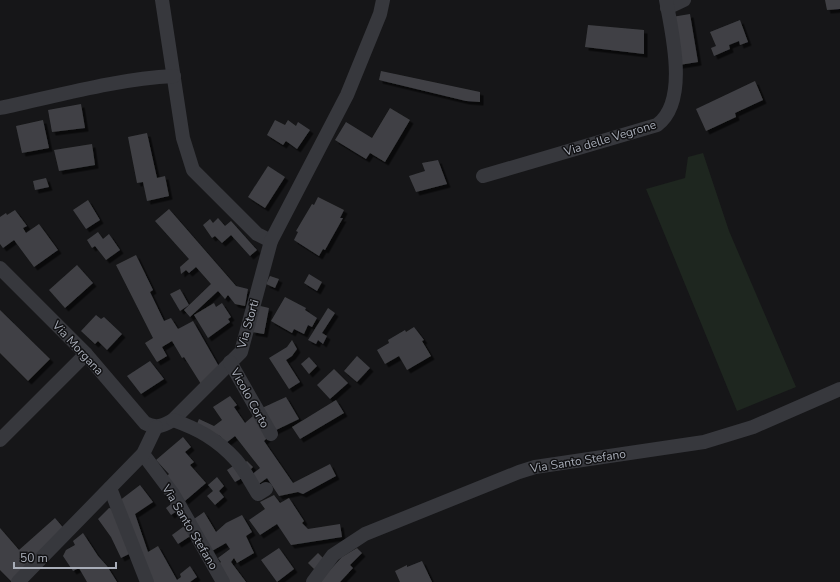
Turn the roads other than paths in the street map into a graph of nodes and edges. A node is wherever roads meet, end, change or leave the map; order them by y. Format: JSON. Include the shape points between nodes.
{"nodes":[{"id":1,"x":162,"y":0,"type":"edge"},
{"id":2,"x":383,"y":0,"type":"edge"},
{"id":3,"x":684,"y":0,"type":"edge"},
{"id":4,"x":666,"y":4,"type":"edge"},
{"id":5,"x":174,"y":76,"type":"junction"},
{"id":6,"x":0,"y":108,"type":"edge"},
{"id":7,"x":482,"y":176,"type":"dead end"},
{"id":8,"x":271,"y":241,"type":"junction"},
{"id":9,"x":0,"y":268,"type":"edge"},
{"id":10,"x":86,"y":354,"type":"junction"},
{"id":11,"x":230,"y":362,"type":"junction"},
{"id":12,"x":840,"y":389,"type":"edge"},
{"id":13,"x":173,"y":420,"type":"junction"},
{"id":14,"x":156,"y":427,"type":"junction"},
{"id":15,"x":271,"y":434,"type":"dead end"},
{"id":16,"x":0,"y":440,"type":"edge"},
{"id":17,"x":142,"y":454,"type":"junction"},
{"id":18,"x":110,"y":488,"type":"junction"},
{"id":19,"x":266,"y":489,"type":"dead end"},
{"id":20,"x":18,"y":582,"type":"edge"},
{"id":21,"x":147,"y":582,"type":"edge"},
{"id":22,"x":223,"y":582,"type":"edge"},
{"id":23,"x":313,"y":582,"type":"edge"}],
"edges":[{"from":1,"to":5,"type":"street"},
{"from":2,"to":8,"type":"street","name":"Via Storti","via":[[380,14],[347,96]]},
{"from":3,"to":4,"type":"street"},
{"from":4,"to":7,"type":"street","name":"Via delle Vegrone","via":[[676,67],[671,107],[664,120],[657,125]]},
{"from":5,"to":6,"type":"street","via":[[154,77],[54,95]]},
{"from":5,"to":8,"type":"street","via":[[183,138],[193,170],[257,234]]},
{"from":8,"to":11,"type":"street","name":"Via Storti","via":[[241,352]]},
{"from":9,"to":10,"type":"street","name":"Via Morgana"},
{"from":10,"to":14,"type":"street","name":"Via Morgana","via":[[145,423]]},
{"from":10,"to":16,"type":"street"},
{"from":11,"to":13,"type":"street","name":"Via Storti"},
{"from":11,"to":15,"type":"street","name":"Vicolo Corto"},
{"from":12,"to":23,"type":"street","name":"Via Santo Stefano","via":[[753,427],[704,442],[534,467],[519,472],[365,534],[333,555]]},
{"from":13,"to":14,"type":"street","name":"Via Storti","via":[[164,426]]},
{"from":13,"to":19,"type":"street","via":[[200,430],[219,444],[237,461],[258,494]]},
{"from":14,"to":17,"type":"street"},
{"from":17,"to":18,"type":"street"},
{"from":17,"to":22,"type":"street","name":"Via Santo Stefano","via":[[173,494]]},
{"from":18,"to":20,"type":"street"},
{"from":18,"to":21,"type":"street"}]}
